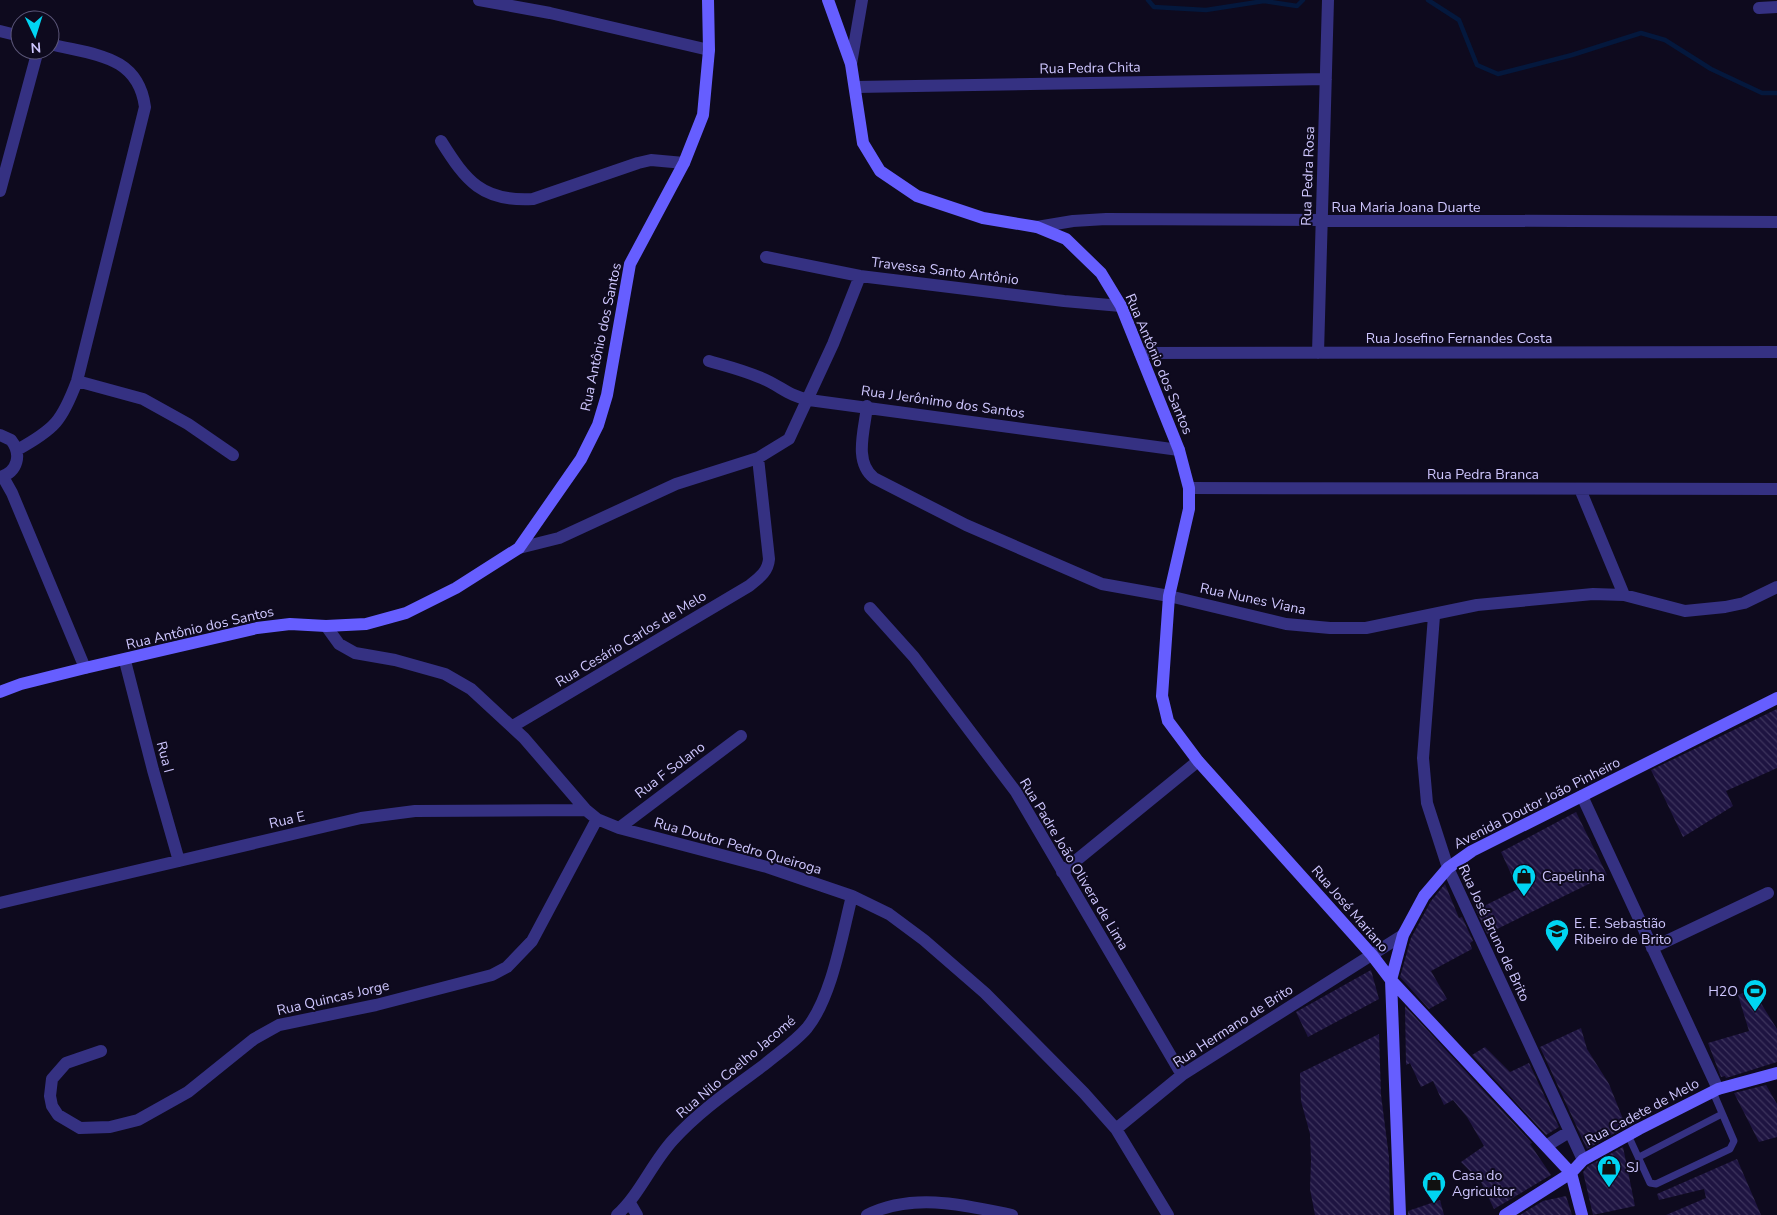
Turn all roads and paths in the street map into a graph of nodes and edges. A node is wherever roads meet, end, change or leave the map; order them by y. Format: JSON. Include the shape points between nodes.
{"nodes":[{"id":1,"x":479,"y":0,"type":"edge"},
{"id":2,"x":708,"y":0,"type":"edge"},
{"id":3,"x":828,"y":0,"type":"edge"},
{"id":4,"x":1328,"y":0,"type":"edge"},
{"id":5,"x":863,"y":1,"type":"edge"},
{"id":6,"x":1777,"y":7,"type":"edge"},
{"id":7,"x":1759,"y":8,"type":"dead end"},
{"id":8,"x":60,"y":46,"type":"edge"},
{"id":9,"x":709,"y":50,"type":"junction"},
{"id":10,"x":35,"y":60,"type":"edge"},
{"id":11,"x":851,"y":64,"type":"junction"},
{"id":12,"x":1326,"y":79,"type":"junction"},
{"id":13,"x":856,"y":87,"type":"junction"},
{"id":14,"x":441,"y":141,"type":"dead end"},
{"id":15,"x":684,"y":163,"type":"junction"},
{"id":16,"x":0,"y":191,"type":"edge"},
{"id":17,"x":1321,"y":222,"type":"junction"},
{"id":18,"x":1777,"y":222,"type":"edge"},
{"id":19,"x":1036,"y":227,"type":"junction"},
{"id":20,"x":766,"y":257,"type":"dead end"},
{"id":21,"x":860,"y":276,"type":"junction"},
{"id":22,"x":1121,"y":306,"type":"junction"},
{"id":23,"x":1777,"y":352,"type":"edge"},
{"id":24,"x":1140,"y":353,"type":"junction"},
{"id":25,"x":1318,"y":353,"type":"junction"},
{"id":26,"x":709,"y":361,"type":"dead end"},
{"id":27,"x":77,"y":381,"type":"junction"},
{"id":28,"x":809,"y":400,"type":"junction"},
{"id":29,"x":867,"y":406,"type":"junction"},
{"id":30,"x":0,"y":435,"type":"edge"},
{"id":31,"x":17,"y":450,"type":"junction"},
{"id":32,"x":1179,"y":450,"type":"junction"},
{"id":33,"x":233,"y":455,"type":"dead end"},
{"id":34,"x":758,"y":458,"type":"junction"},
{"id":35,"x":1,"y":477,"type":"edge"},
{"id":36,"x":1189,"y":488,"type":"junction"},
{"id":37,"x":1580,"y":489,"type":"junction"},
{"id":38,"x":1777,"y":489,"type":"edge"},
{"id":39,"x":519,"y":548,"type":"junction"},
{"id":40,"x":1777,"y":587,"type":"edge"},
{"id":41,"x":1624,"y":595,"type":"junction"},
{"id":42,"x":1169,"y":596,"type":"junction"},
{"id":43,"x":870,"y":608,"type":"dead end"},
{"id":44,"x":1434,"y":616,"type":"junction"},
{"id":45,"x":326,"y":626,"type":"junction"},
{"id":46,"x":125,"y":660,"type":"junction"},
{"id":47,"x":85,"y":668,"type":"junction"},
{"id":48,"x":0,"y":692,"type":"edge"},
{"id":49,"x":1777,"y":698,"type":"edge"},
{"id":50,"x":513,"y":726,"type":"junction"},
{"id":51,"x":740,"y":736,"type":"dead end"},
{"id":52,"x":1198,"y":762,"type":"junction"},
{"id":53,"x":1582,"y":796,"type":"junction"},
{"id":54,"x":586,"y":810,"type":"junction"},
{"id":55,"x":597,"y":819,"type":"junction"},
{"id":56,"x":618,"y":828,"type":"junction"},
{"id":57,"x":180,"y":861,"type":"junction"},
{"id":58,"x":1448,"y":868,"type":"junction"},
{"id":59,"x":1062,"y":872,"type":"junction"},
{"id":60,"x":1768,"y":893,"type":"dead end"},
{"id":61,"x":852,"y":896,"type":"junction"},
{"id":62,"x":0,"y":903,"type":"edge"},
{"id":63,"x":1403,"y":935,"type":"junction"},
{"id":64,"x":1652,"y":948,"type":"junction"},
{"id":65,"x":1372,"y":955,"type":"junction"},
{"id":66,"x":1391,"y":980,"type":"junction"},
{"id":67,"x":101,"y":1051,"type":"dead end"},
{"id":68,"x":1777,"y":1073,"type":"edge"},
{"id":69,"x":1182,"y":1075,"type":"junction"},
{"id":70,"x":1715,"y":1090,"type":"junction"},
{"id":71,"x":1722,"y":1114,"type":"junction"},
{"id":72,"x":1116,"y":1129,"type":"junction"},
{"id":73,"x":1569,"y":1132,"type":"junction"},
{"id":74,"x":1628,"y":1135,"type":"junction"},
{"id":75,"x":1546,"y":1146,"type":"junction"},
{"id":76,"x":1639,"y":1157,"type":"junction"},
{"id":77,"x":1583,"y":1160,"type":"junction"},
{"id":78,"x":1571,"y":1173,"type":"junction"},
{"id":79,"x":630,"y":1203,"type":"junction"},
{"id":80,"x":617,"y":1215,"type":"edge"},
{"id":81,"x":637,"y":1215,"type":"edge"},
{"id":82,"x":867,"y":1215,"type":"edge"},
{"id":83,"x":1012,"y":1215,"type":"edge"},
{"id":84,"x":1168,"y":1215,"type":"edge"},
{"id":85,"x":1400,"y":1215,"type":"edge"},
{"id":86,"x":1505,"y":1215,"type":"edge"},
{"id":87,"x":1582,"y":1215,"type":"edge"}],
"edges":[{"from":1,"to":9,"type":"street"},
{"from":2,"to":9,"type":"street","name":"Rua Antônio dos Santos"},
{"from":3,"to":11,"type":"street","name":"Rua Antônio dos Santos"},
{"from":4,"to":12,"type":"street","name":"Rua Pedra Rosa"},
{"from":5,"to":11,"type":"street"},
{"from":6,"to":7,"type":"street"},
{"from":8,"to":27,"type":"street","via":[[118,61],[138,80],[145,107]]},
{"from":9,"to":15,"type":"street","name":"Rua Antônio dos Santos","via":[[703,115]]},
{"from":10,"to":16,"type":"street"},
{"from":11,"to":13,"type":"street","name":"Rua Antônio dos Santos"},
{"from":12,"to":13,"type":"street","name":"Rua Pedra Chita"},
{"from":12,"to":17,"type":"street","name":"Rua Pedra Rosa"},
{"from":13,"to":19,"type":"street","name":"Rua Antônio dos Santos","via":[[863,143],[880,170],[917,196],[983,218]]},
{"from":14,"to":15,"type":"street","via":[[460,172],[475,186],[492,196],[512,200],[533,199],[645,161]]},
{"from":15,"to":39,"type":"street","name":"Rua Antônio dos Santos","via":[[630,264],[609,386],[598,425],[581,460]]},
{"from":17,"to":18,"type":"street","name":"Rua Maria Joana Duarte"},
{"from":17,"to":19,"type":"street","name":"Rua Maria Joana Duarte","via":[[1106,219]]},
{"from":17,"to":25,"type":"street","name":"Rua Pedra Rosa"},
{"from":19,"to":22,"type":"street","name":"Rua Antônio dos Santos","via":[[1066,239],[1086,256],[1101,273]]},
{"from":20,"to":21,"type":"street","name":"Travessa Santo Antônio"},
{"from":21,"to":22,"type":"street","name":"Travessa Santo Antônio","via":[[1064,302]]},
{"from":21,"to":28,"type":"street"},
{"from":22,"to":24,"type":"street","name":"Rua Antônio dos Santos"},
{"from":23,"to":25,"type":"street","name":"Rua Josefino Fernandes Costa"},
{"from":24,"to":25,"type":"street","name":"Rua Josefino Fernandes Costa"},
{"from":24,"to":32,"type":"street","name":"Rua Antônio dos Santos"},
{"from":26,"to":28,"type":"street","name":"Rua J Jerônimo dos Santos","via":[[742,370],[771,382],[792,396]]},
{"from":27,"to":31,"type":"street","via":[[66,410],[45,434]]},
{"from":27,"to":33,"type":"street","via":[[143,399],[188,424]]},
{"from":28,"to":29,"type":"street","name":"Rua J Jerônimo dos Santos"},
{"from":28,"to":34,"type":"street","via":[[789,439]]},
{"from":29,"to":32,"type":"street","name":"Rua J Jerônimo dos Santos"},
{"from":29,"to":42,"type":"street","name":"Rua Nunes Viana","via":[[863,464],[874,478],[966,525],[1102,584]]},
{"from":30,"to":31,"type":"street","via":[[11,440]]},
{"from":31,"to":35,"type":"street","via":[[14,468]]},
{"from":32,"to":36,"type":"street","name":"Rua Antônio dos Santos"},
{"from":34,"to":39,"type":"street","via":[[676,484],[560,538]]},
{"from":34,"to":50,"type":"street","name":"Rua Cesário Carlos de Melo","via":[[769,559],[769,567],[762,575],[750,586]]},
{"from":35,"to":47,"type":"street","via":[[12,493]]},
{"from":36,"to":37,"type":"street","name":"Rua Pedra Branca"},
{"from":36,"to":42,"type":"street","name":"Rua Antônio dos Santos","via":[[1189,509]]},
{"from":37,"to":38,"type":"street","name":"Rua Pedra Branca"},
{"from":37,"to":41,"type":"street"},
{"from":39,"to":45,"type":"street","name":"Rua Antônio dos Santos","via":[[456,588],[406,613],[366,624]]},
{"from":40,"to":41,"type":"street","name":"Rua Nunes Viana","via":[[1744,603],[1685,611]]},
{"from":41,"to":44,"type":"street","name":"Rua Nunes Viana","via":[[1594,594],[1477,605]]},
{"from":42,"to":44,"type":"street","name":"Rua Nunes Viana","via":[[1286,624],[1330,628],[1366,628]]},
{"from":42,"to":52,"type":"street","name":"Rua José Mariano","via":[[1163,707],[1168,721]]},
{"from":43,"to":59,"type":"street","name":"Rua Padre João Olivera de Lima","via":[[914,658],[1016,792]]},
{"from":44,"to":58,"type":"street","name":"Rua José Bruno de Brito","via":[[1424,783],[1427,803]]},
{"from":45,"to":46,"type":"street","name":"Rua Antônio dos Santos","via":[[290,624],[257,628]]},
{"from":45,"to":50,"type":"street","name":"Rua Doutor Pedro Queiroga","via":[[339,644],[355,653],[395,660],[445,674],[461,682]]},
{"from":46,"to":47,"type":"street","name":"Rua Antônio dos Santos"},
{"from":46,"to":57,"type":"street","name":"Rua I"},
{"from":47,"to":48,"type":"street","name":"Rua Antônio dos Santos"},
{"from":49,"to":53,"type":"street","name":"Avenida Doutor João Pinheiro"},
{"from":50,"to":54,"type":"street","name":"Rua Doutor Pedro Queiroga"},
{"from":51,"to":56,"type":"street","name":"Rua F Solano"},
{"from":52,"to":59,"type":"street"},
{"from":52,"to":65,"type":"street","name":"Rua José Mariano"},
{"from":53,"to":58,"type":"street","name":"Avenida Doutor João Pinheiro","via":[[1472,850]]},
{"from":53,"to":64,"type":"street"},
{"from":54,"to":55,"type":"street","name":"Rua Doutor Pedro Queiroga"},
{"from":54,"to":57,"type":"street","name":"Rua E","via":[[392,813]]},
{"from":55,"to":56,"type":"street","name":"Rua Doutor Pedro Queiroga"},
{"from":55,"to":67,"type":"street","name":"Rua Quincas Jorge","via":[[532,941],[507,967],[492,975],[376,1005],[279,1025],[254,1039],[188,1092],[138,1120],[110,1127],[80,1128],[58,1115],[52,1106],[52,1079],[66,1063]]},
{"from":56,"to":61,"type":"street","name":"Rua Doutor Pedro Queiroga","via":[[767,867]]},
{"from":57,"to":62,"type":"street","name":"Rua E"},
{"from":58,"to":63,"type":"street","name":"Avenida Doutor João Pinheiro","via":[[1424,896]]},
{"from":58,"to":73,"type":"street","name":"Rua José Bruno de Brito"},
{"from":59,"to":69,"type":"street","name":"Rua Padre João Olivera de Lima"},
{"from":60,"to":64,"type":"street"},
{"from":61,"to":72,"type":"street","name":"Rua Doutor Pedro Queiroga","via":[[889,914],[985,993]]},
{"from":61,"to":79,"type":"street","name":"Rua Nilo Coelho Jacomé","via":[[822,1003],[807,1028],[724,1094],[674,1139]]},
{"from":63,"to":65,"type":"street","name":"Rua Hermano de Brito"},
{"from":63,"to":66,"type":"street","name":"Avenida Doutor João Pinheiro"},
{"from":64,"to":70,"type":"street"},
{"from":65,"to":66,"type":"street","name":"Rua José Mariano"},
{"from":65,"to":69,"type":"street","name":"Rua Hermano de Brito"},
{"from":66,"to":75,"type":"street","name":"Rua José Mariano"},
{"from":66,"to":85,"type":"street","name":"Avenida Doutor João Pinheiro"},
{"from":68,"to":70,"type":"street","name":"Rua Cadete de Melo"},
{"from":69,"to":72,"type":"street","name":"Rua Hermano de Brito"},
{"from":70,"to":71,"type":"lane"},
{"from":70,"to":74,"type":"street","name":"Rua Cadete de Melo"},
{"from":71,"to":76,"type":"lane"},
{"from":71,"to":76,"type":"lane","via":[[1734,1141],[1730,1149],[1656,1184],[1650,1182]]},
{"from":72,"to":84,"type":"street","name":"Rua Doutor Pedro Queiroga"},
{"from":73,"to":75,"type":"street"},
{"from":73,"to":77,"type":"street","name":"Rua José Bruno de Brito"},
{"from":74,"to":76,"type":"lane"},
{"from":74,"to":77,"type":"street","name":"Rua Cadete de Melo"},
{"from":75,"to":78,"type":"street","name":"Rua José Mariano"},
{"from":77,"to":78,"type":"street","name":"Rua Cadete de Melo"},
{"from":78,"to":86,"type":"street","name":"Rua Cadete de Melo"},
{"from":78,"to":87,"type":"street","name":"Rua José Mariano"},
{"from":79,"to":80,"type":"street","name":"Rua Nilo Coelho Jacomé"},
{"from":79,"to":81,"type":"street"},
{"from":82,"to":83,"type":"street","via":[[909,1203],[931,1202]]}]}
